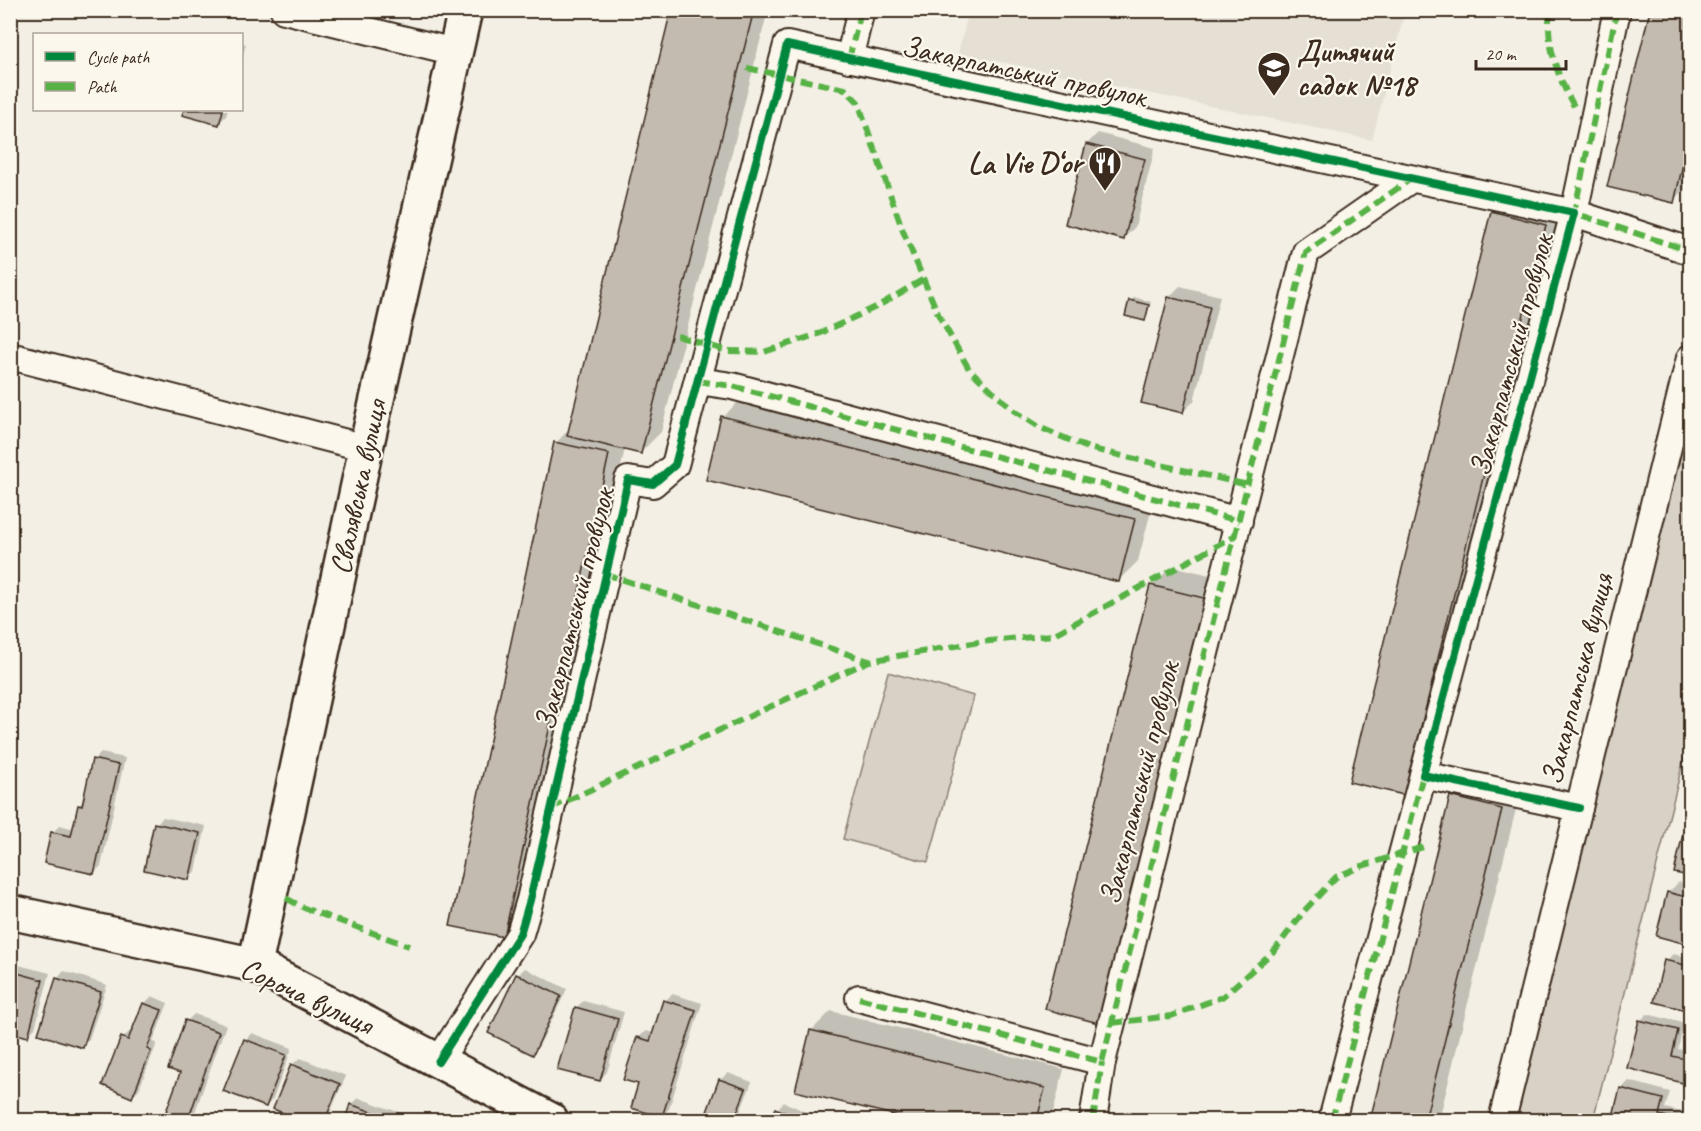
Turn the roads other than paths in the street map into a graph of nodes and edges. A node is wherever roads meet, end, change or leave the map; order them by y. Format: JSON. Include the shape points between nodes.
{"nodes":[{"id":1,"x":284,"y":10,"type":"edge"},
{"id":2,"x":465,"y":10,"type":"edge"},
{"id":3,"x":861,"y":10,"type":"edge"},
{"id":4,"x":1617,"y":10,"type":"edge"},
{"id":5,"x":455,"y":52,"type":"junction"},
{"id":6,"x":849,"y":58,"type":"junction"},
{"id":7,"x":1411,"y":179,"type":"junction"},
{"id":8,"x":1574,"y":213,"type":"junction"},
{"id":9,"x":1690,"y":250,"type":"edge"},
{"id":10,"x":10,"y":356,"type":"edge"},
{"id":11,"x":1690,"y":358,"type":"edge"},
{"id":12,"x":698,"y":381,"type":"junction"},
{"id":13,"x":1680,"y":440,"type":"edge"},
{"id":14,"x":366,"y":448,"type":"junction"},
{"id":15,"x":1239,"y":521,"type":"junction"},
{"id":16,"x":1423,"y":775,"type":"junction"},
{"id":17,"x":1579,"y":808,"type":"junction"},
{"id":18,"x":10,"y":912,"type":"edge"},
{"id":19,"x":255,"y":965,"type":"junction"},
{"id":20,"x":859,"y":999,"type":"dead end"},
{"id":21,"x":438,"y":1062,"type":"junction"},
{"id":22,"x":1102,"y":1062,"type":"junction"},
{"id":23,"x":550,"y":1120,"type":"edge"},
{"id":24,"x":1093,"y":1120,"type":"edge"},
{"id":25,"x":1332,"y":1120,"type":"edge"},
{"id":26,"x":1502,"y":1120,"type":"edge"}],
"edges":[{"from":1,"to":5,"type":"street"},
{"from":2,"to":5,"type":"street","name":"Свалявська вулиця"},
{"from":3,"to":6,"type":"street"},
{"from":4,"to":8,"type":"street","name":"Закарпатський провулок"},
{"from":5,"to":14,"type":"street","name":"Свалявська вулиця"},
{"from":6,"to":7,"type":"street","name":"Закарпатський провулок"},
{"from":6,"to":12,"type":"street","name":"Закарпатський провулок","via":[[787,45]]},
{"from":7,"to":8,"type":"street","name":"Закарпатський провулок"},
{"from":7,"to":15,"type":"street","name":"Закарпатський провулок","via":[[1306,252]]},
{"from":8,"to":9,"type":"street","name":"Закарпатський провулок"},
{"from":8,"to":16,"type":"street","name":"Закарпатський провулок"},
{"from":10,"to":14,"type":"street"},
{"from":11,"to":13,"type":"street","name":"Закарпатська вулиця"},
{"from":12,"to":15,"type":"street","via":[[732,386]]},
{"from":12,"to":21,"type":"street","name":"Закарпатський провулок","via":[[675,465],[653,484],[628,480],[520,934]]},
{"from":13,"to":17,"type":"street","name":"Закарпатська вулиця"},
{"from":14,"to":19,"type":"street","name":"Свалявська вулиця"},
{"from":15,"to":22,"type":"street","name":"Закарпатський провулок"},
{"from":16,"to":17,"type":"street"},
{"from":16,"to":25,"type":"street","name":"Закарпатський провулок"},
{"from":17,"to":26,"type":"street","name":"Закарпатська вулиця"},
{"from":18,"to":19,"type":"street","name":"Сороча вулиця"},
{"from":19,"to":21,"type":"street","name":"Сороча вулиця"},
{"from":20,"to":22,"type":"street"},
{"from":21,"to":23,"type":"street","name":"Сороча вулиця"},
{"from":22,"to":24,"type":"street","name":"Закарпатський провулок"}]}
